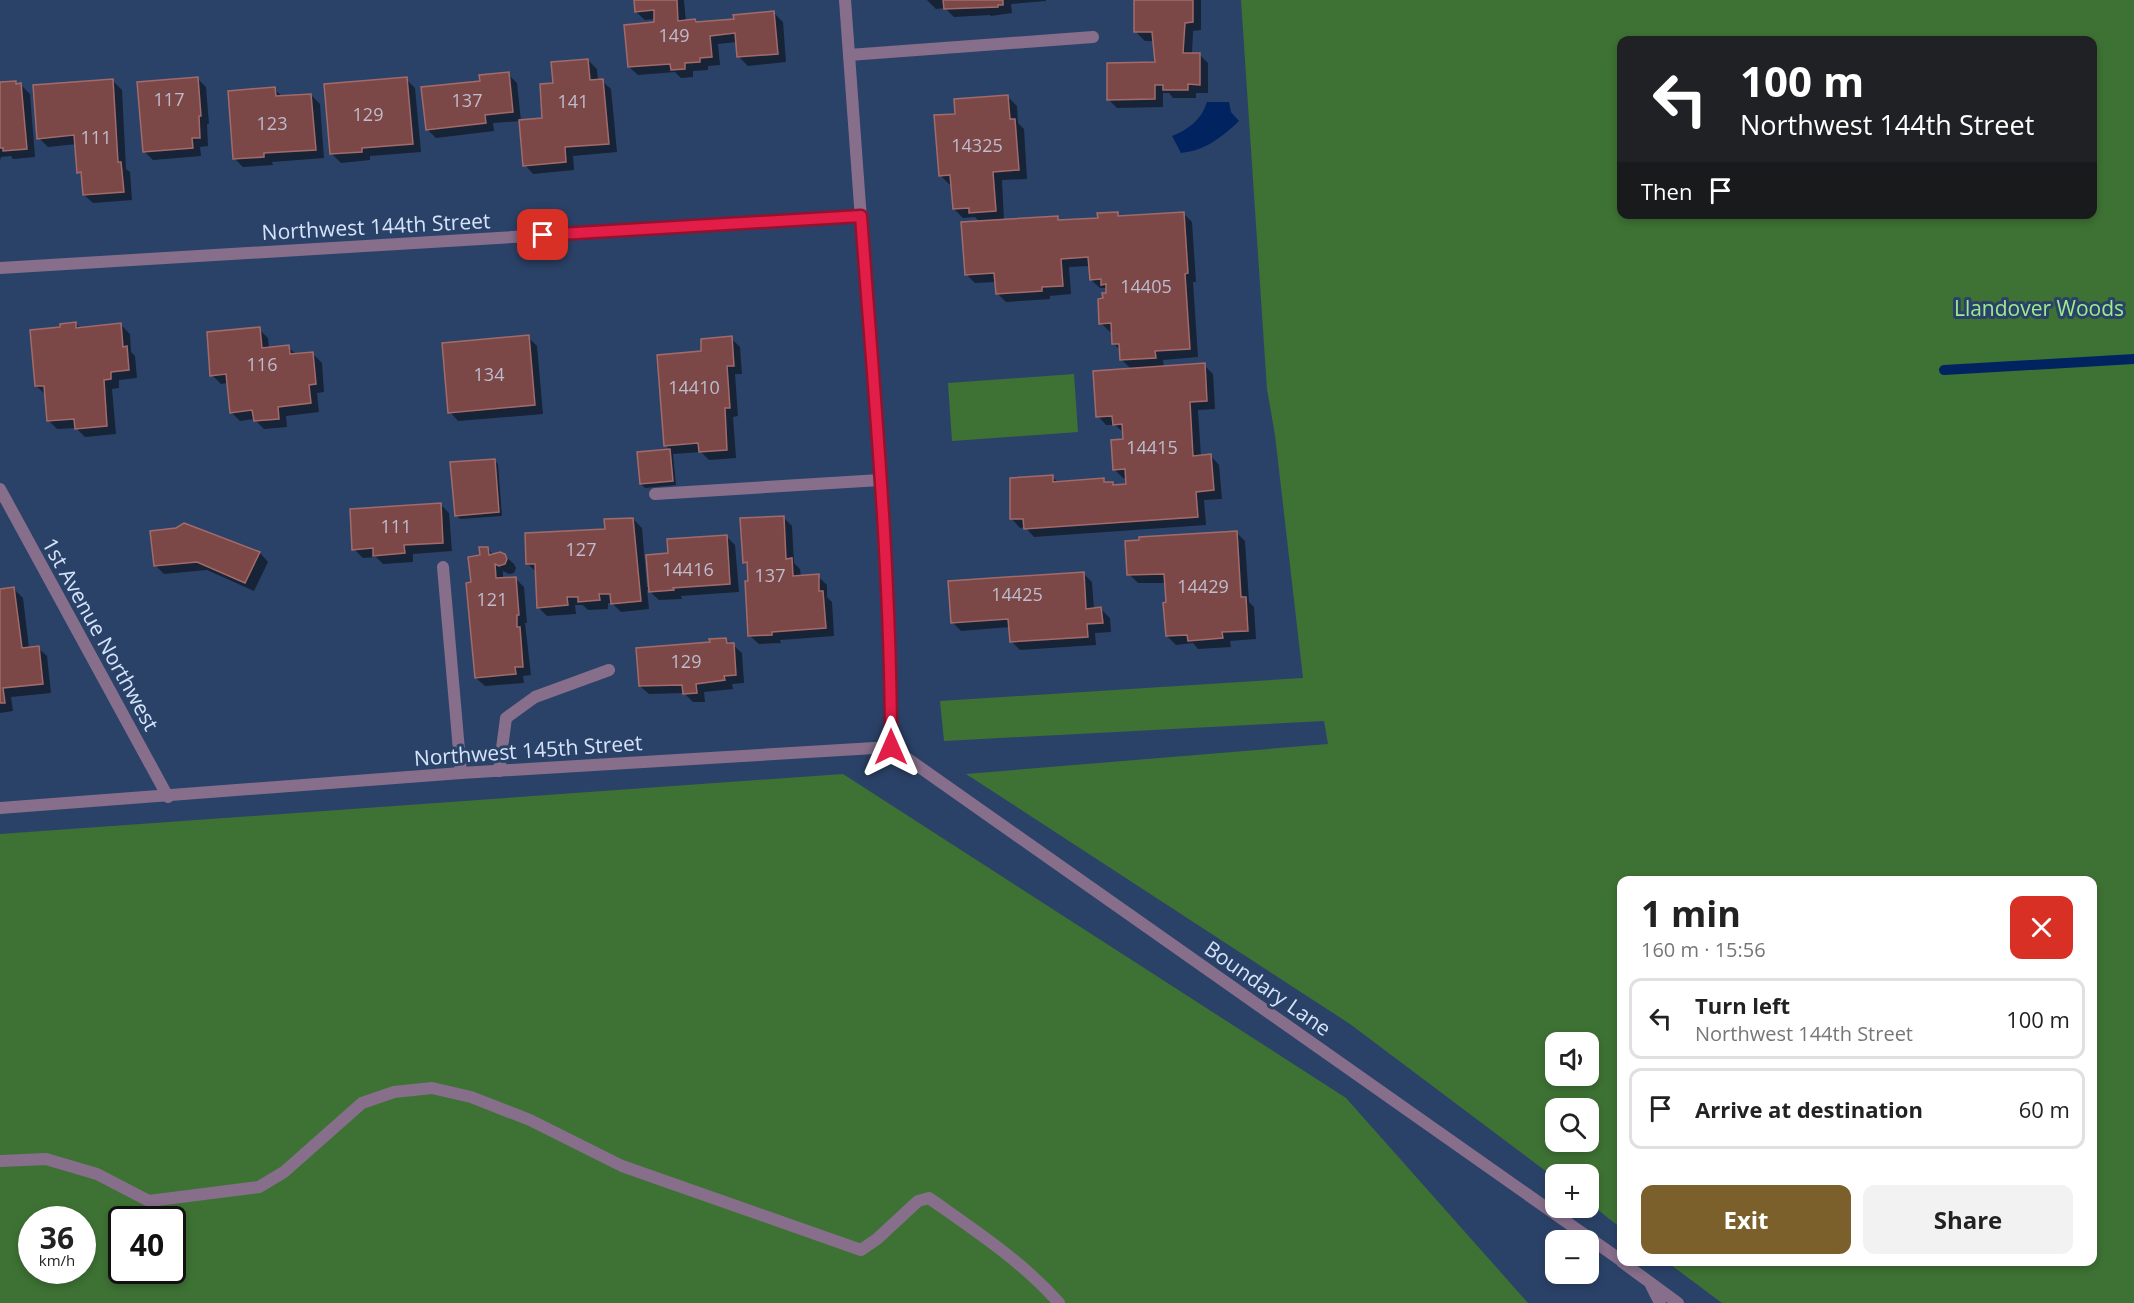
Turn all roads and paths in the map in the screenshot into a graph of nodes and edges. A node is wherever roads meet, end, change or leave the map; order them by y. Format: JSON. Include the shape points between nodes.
{"nodes":[{"id":1,"x":845,"y":0,"type":"edge"},
{"id":2,"x":1093,"y":37,"type":"dead end"},
{"id":3,"x":849,"y":55,"type":"junction"},
{"id":4,"x":861,"y":216,"type":"junction"},
{"id":5,"x":0,"y":268,"type":"edge"},
{"id":6,"x":880,"y":480,"type":"junction"},
{"id":7,"x":0,"y":489,"type":"edge"},
{"id":8,"x":655,"y":494,"type":"dead end"},
{"id":9,"x":443,"y":567,"type":"dead end"},
{"id":10,"x":609,"y":670,"type":"dead end"},
{"id":11,"x":891,"y":747,"type":"junction"},
{"id":12,"x":499,"y":771,"type":"junction"},
{"id":13,"x":461,"y":773,"type":"junction"},
{"id":14,"x":168,"y":796,"type":"junction"},
{"id":15,"x":0,"y":808,"type":"edge"},
{"id":16,"x":0,"y":1161,"type":"edge"},
{"id":17,"x":1617,"y":1257,"type":"edge"},
{"id":18,"x":1629,"y":1266,"type":"edge"},
{"id":19,"x":1649,"y":1281,"type":"junction"},
{"id":20,"x":1059,"y":1303,"type":"edge"},
{"id":21,"x":1660,"y":1303,"type":"edge"},
{"id":22,"x":1678,"y":1303,"type":"edge"}],
"edges":[{"from":1,"to":3,"type":"street"},
{"from":2,"to":3,"type":"street"},
{"from":3,"to":4,"type":"street"},
{"from":4,"to":5,"type":"street","name":"Northwest 144th Street"},
{"from":4,"to":6,"type":"street"},
{"from":6,"to":8,"type":"street"},
{"from":6,"to":11,"type":"street","via":[[891,668]]},
{"from":7,"to":14,"type":"street","name":"1st Avenue Northwest"},
{"from":9,"to":13,"type":"street"},
{"from":10,"to":12,"type":"street","via":[[535,697],[506,718]]},
{"from":11,"to":12,"type":"street","name":"Northwest 145th Street"},
{"from":11,"to":17,"type":"street","name":"Boundary Lane"},
{"from":12,"to":13,"type":"street","name":"Northwest 145th Street"},
{"from":13,"to":14,"type":"street","name":"Northwest 145th Street"},
{"from":14,"to":15,"type":"street","name":"Northwest 145th Street"},
{"from":16,"to":20,"type":"street","via":[[46,1160],[97,1173],[149,1201],[259,1187],[284,1172],[362,1103],[394,1092],[432,1088],[471,1097],[530,1120],[622,1166],[861,1250],[918,1201],[929,1197],[1039,1280]]},
{"from":18,"to":19,"type":"street","name":"Boundary Lane"},
{"from":19,"to":21,"type":"street","name":"Boundary Lane"},
{"from":19,"to":22,"type":"street","name":"Boundary Lane"}]}
